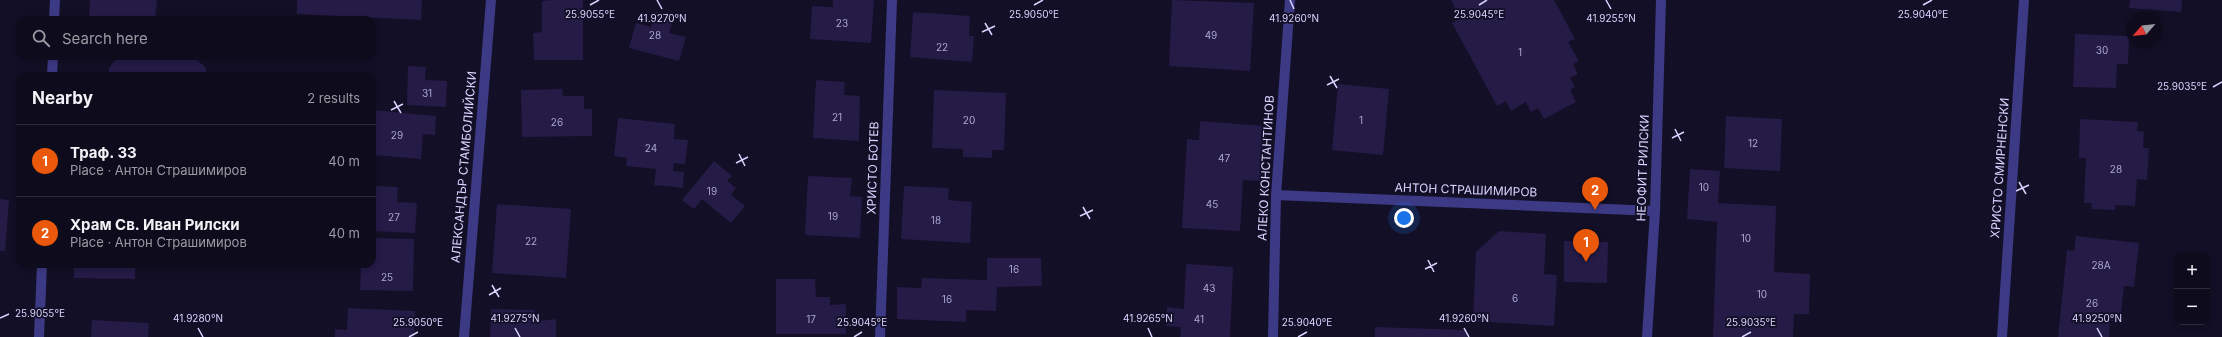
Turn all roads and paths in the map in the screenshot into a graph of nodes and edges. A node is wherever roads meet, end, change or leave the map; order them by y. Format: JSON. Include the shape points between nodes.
{"nodes":[{"id":1,"x":55,"y":0,"type":"edge"},
{"id":2,"x":491,"y":0,"type":"edge"},
{"id":3,"x":892,"y":0,"type":"edge"},
{"id":4,"x":1290,"y":0,"type":"edge"},
{"id":5,"x":1661,"y":0,"type":"edge"},
{"id":6,"x":2024,"y":0,"type":"edge"},
{"id":7,"x":54,"y":16,"type":"edge"},
{"id":8,"x":53,"y":60,"type":"edge"},
{"id":9,"x":52,"y":72,"type":"edge"},
{"id":10,"x":1276,"y":195,"type":"junction"},
{"id":11,"x":1655,"y":211,"type":"junction"},
{"id":12,"x":42,"y":268,"type":"edge"},
{"id":13,"x":39,"y":337,"type":"edge"},
{"id":14,"x":464,"y":337,"type":"edge"},
{"id":15,"x":880,"y":337,"type":"edge"},
{"id":16,"x":1272,"y":337,"type":"edge"},
{"id":17,"x":1647,"y":337,"type":"edge"},
{"id":18,"x":2002,"y":337,"type":"edge"}],
"edges":[{"from":1,"to":7,"type":"street"},
{"from":2,"to":14,"type":"street","name":"АЛЕКСАНДЪР СТАМБОЛИЙСКИ"},
{"from":3,"to":15,"type":"street","name":"ХРИСТО БОТЕВ"},
{"from":4,"to":10,"type":"street","name":"АЛЕКО КОНСТАНТИНОВ"},
{"from":5,"to":11,"type":"street","name":"НЕОФИТ РИЛСКИ"},
{"from":6,"to":18,"type":"street","name":"ХРИСТО СМИРНЕНСКИ"},
{"from":8,"to":9,"type":"street"},
{"from":10,"to":11,"type":"street","name":"АНТОН СТРАШИМИРОВ"},
{"from":10,"to":16,"type":"street","name":"АЛЕКО КОНСТАНТИНОВ"},
{"from":11,"to":17,"type":"street","name":"НЕОФИТ РИЛСКИ"},
{"from":12,"to":13,"type":"street"}]}
